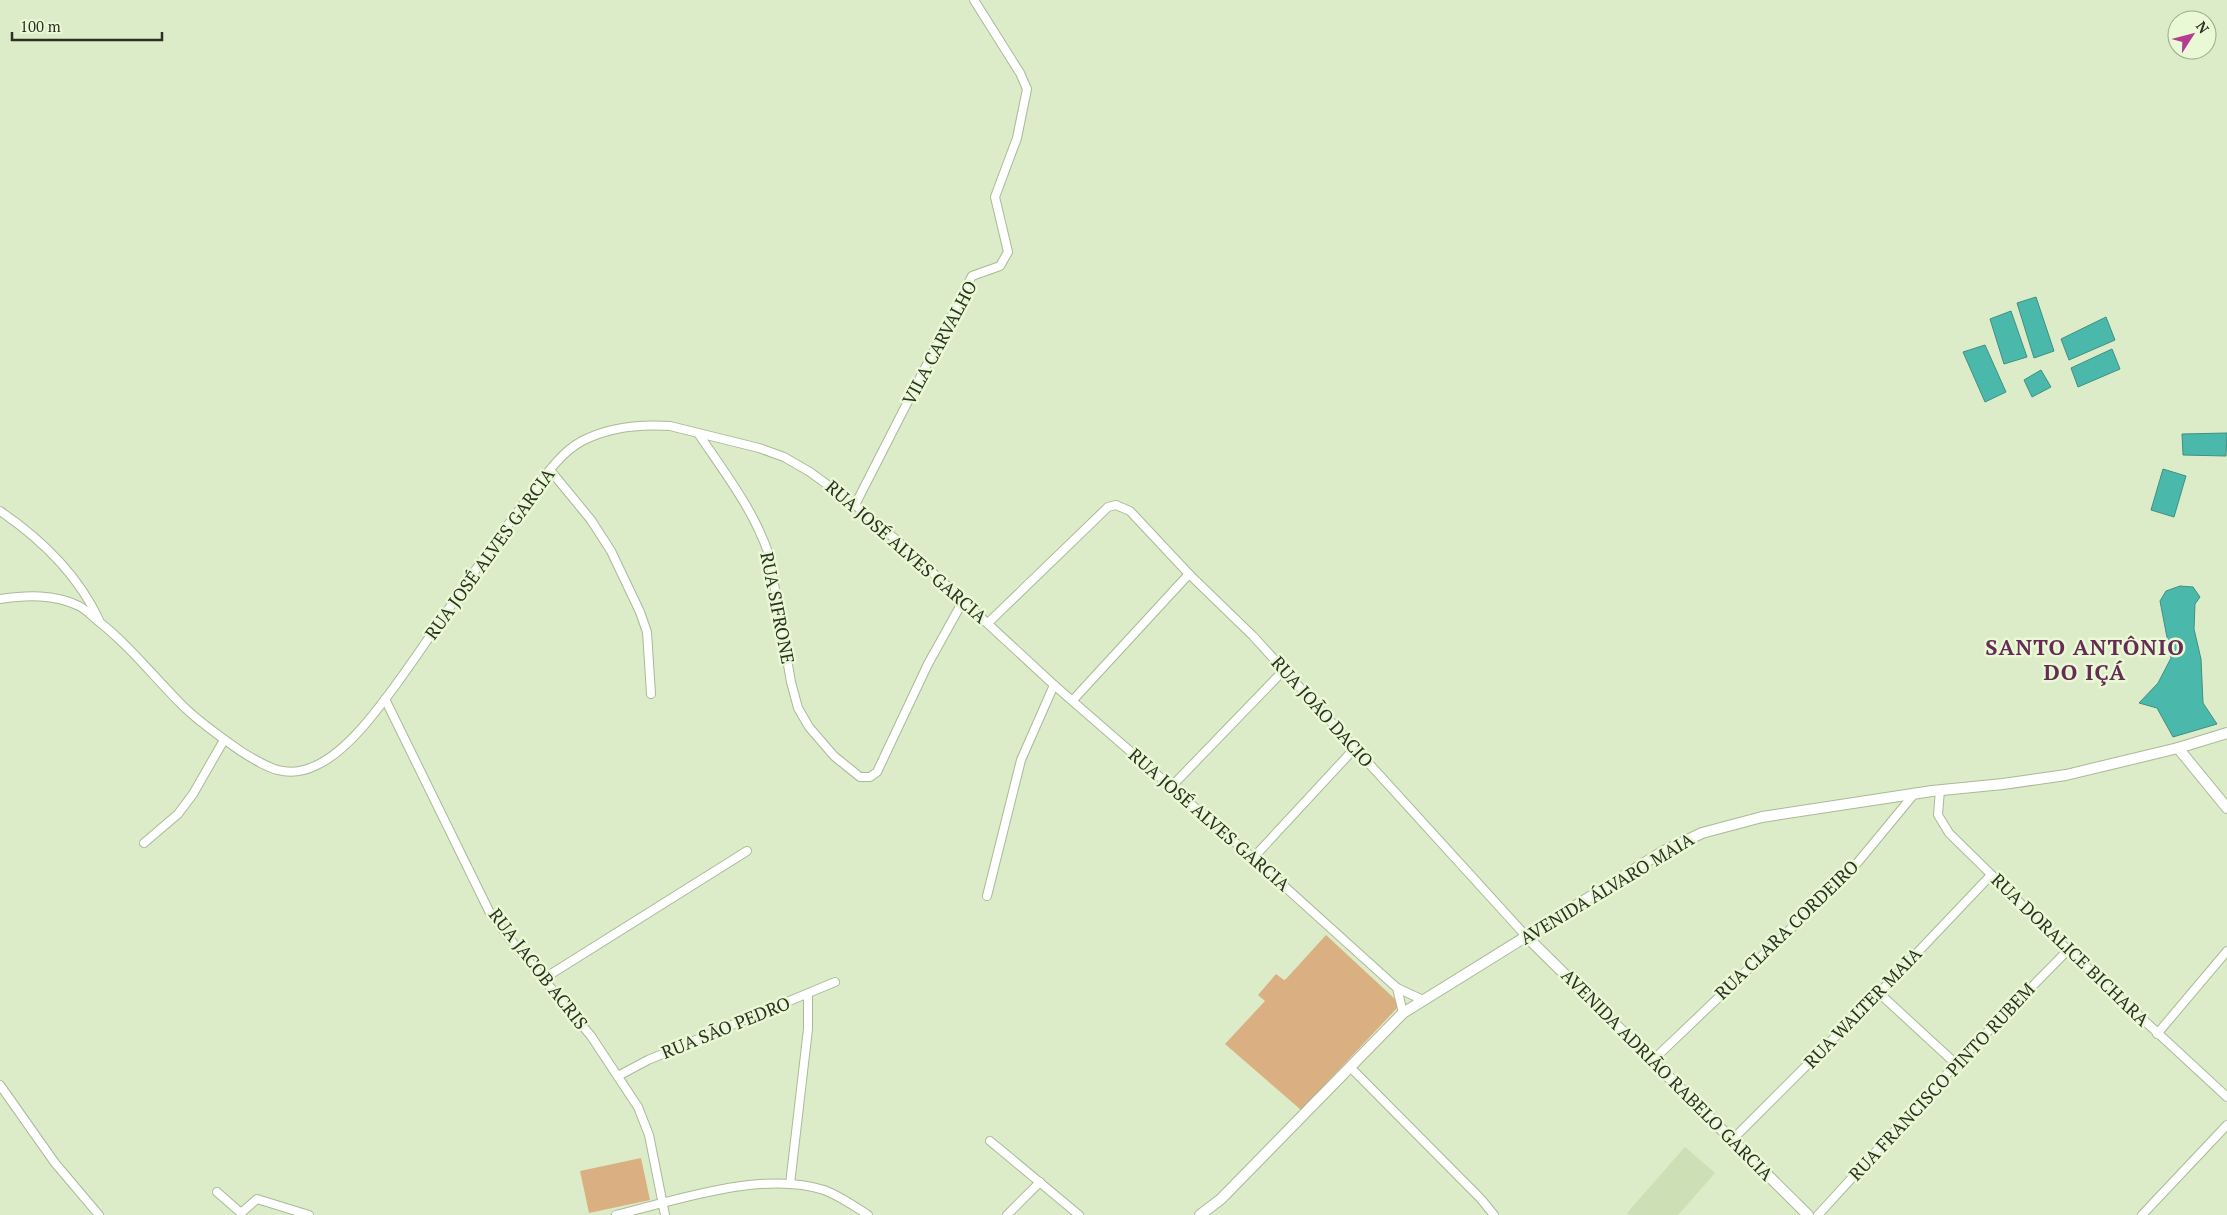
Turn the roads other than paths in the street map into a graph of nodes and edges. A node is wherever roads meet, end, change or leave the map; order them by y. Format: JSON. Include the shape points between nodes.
{"nodes":[{"id":1,"x":974,"y":0,"type":"edge"},
{"id":2,"x":698,"y":433,"type":"junction"},
{"id":3,"x":550,"y":470,"type":"junction"},
{"id":4,"x":855,"y":505,"type":"junction"},
{"id":5,"x":0,"y":510,"type":"edge"},
{"id":6,"x":1189,"y":574,"type":"junction"},
{"id":7,"x":0,"y":598,"type":"edge"},
{"id":8,"x":963,"y":601,"type":"junction"},
{"id":9,"x":100,"y":622,"type":"junction"},
{"id":10,"x":988,"y":623,"type":"junction"},
{"id":11,"x":1283,"y":670,"type":"junction"},
{"id":12,"x":1054,"y":685,"type":"junction"},
{"id":13,"x":651,"y":694,"type":"dead end"},
{"id":14,"x":385,"y":699,"type":"junction"},
{"id":15,"x":1073,"y":700,"type":"junction"},
{"id":16,"x":2227,"y":733,"type":"edge"},
{"id":17,"x":224,"y":740,"type":"junction"},
{"id":18,"x":1355,"y":748,"type":"junction"},
{"id":19,"x":2178,"y":748,"type":"junction"},
{"id":20,"x":1171,"y":787,"type":"junction"},
{"id":21,"x":1940,"y":790,"type":"junction"},
{"id":22,"x":1915,"y":793,"type":"junction"},
{"id":23,"x":2227,"y":808,"type":"edge"},
{"id":24,"x":144,"y":844,"type":"dead end"},
{"id":25,"x":747,"y":852,"type":"dead end"},
{"id":26,"x":1253,"y":858,"type":"junction"},
{"id":27,"x":1991,"y":875,"type":"junction"},
{"id":28,"x":987,"y":896,"type":"dead end"},
{"id":29,"x":1526,"y":936,"type":"junction"},
{"id":30,"x":2068,"y":950,"type":"junction"},
{"id":31,"x":2227,"y":951,"type":"edge"},
{"id":32,"x":543,"y":979,"type":"junction"},
{"id":33,"x":835,"y":982,"type":"dead end"},
{"id":34,"x":1397,"y":988,"type":"junction"},
{"id":35,"x":1879,"y":993,"type":"junction"},
{"id":36,"x":808,"y":994,"type":"junction"},
{"id":37,"x":1423,"y":1000,"type":"junction"},
{"id":38,"x":1403,"y":1013,"type":"junction"},
{"id":39,"x":2157,"y":1034,"type":"junction"},
{"id":40,"x":1653,"y":1060,"type":"junction"},
{"id":41,"x":1956,"y":1064,"type":"junction"},
{"id":42,"x":1350,"y":1067,"type":"junction"},
{"id":43,"x":618,"y":1076,"type":"junction"},
{"id":44,"x":0,"y":1085,"type":"edge"},
{"id":45,"x":2227,"y":1097,"type":"edge"},
{"id":46,"x":2227,"y":1125,"type":"edge"},
{"id":47,"x":1734,"y":1139,"type":"junction"},
{"id":48,"x":990,"y":1141,"type":"dead end"},
{"id":49,"x":1040,"y":1182,"type":"junction"},
{"id":50,"x":790,"y":1184,"type":"junction"},
{"id":51,"x":217,"y":1192,"type":"dead end"},
{"id":52,"x":663,"y":1203,"type":"junction"},
{"id":53,"x":285,"y":1212,"type":"edge"},
{"id":54,"x":1202,"y":1214,"type":"edge"},
{"id":55,"x":99,"y":1215,"type":"edge"},
{"id":56,"x":308,"y":1215,"type":"edge"},
{"id":57,"x":616,"y":1215,"type":"edge"},
{"id":58,"x":665,"y":1215,"type":"edge"},
{"id":59,"x":868,"y":1215,"type":"edge"},
{"id":60,"x":1007,"y":1215,"type":"edge"},
{"id":61,"x":1078,"y":1215,"type":"edge"},
{"id":62,"x":1494,"y":1215,"type":"edge"},
{"id":63,"x":1808,"y":1215,"type":"edge"},
{"id":64,"x":1818,"y":1215,"type":"edge"},
{"id":65,"x":2142,"y":1215,"type":"edge"}],
"edges":[{"from":1,"to":4,"type":"street","name":"VILA CARVALHO","via":[[1027,89],[1017,138],[995,197],[1008,252],[1000,266],[972,276]]},
{"from":2,"to":3,"type":"street","name":"RUA JOSÉ ALVES GARCIA","via":[[655,425],[605,431],[581,442]]},
{"from":2,"to":4,"type":"street","name":"RUA JOSÉ ALVES GARCIA","via":[[784,457]]},
{"from":2,"to":8,"type":"street","name":"RUA SIFRONE","via":[[754,516],[770,555],[798,708],[817,739],[860,777],[870,777],[877,772],[928,664]]},
{"from":3,"to":13,"type":"street","via":[[611,551],[640,612],[647,632]]},
{"from":3,"to":14,"type":"street","name":"RUA JOSÉ ALVES GARCIA","via":[[506,526]]},
{"from":4,"to":8,"type":"street","name":"RUA JOSÉ ALVES GARCIA"},
{"from":5,"to":9,"type":"street","via":[[56,557],[88,598]]},
{"from":6,"to":10,"type":"street","name":"RUA JOÃO DACIO","via":[[1130,511],[1116,505],[1108,507]]},
{"from":6,"to":11,"type":"street","name":"RUA JOÃO DACIO"},
{"from":6,"to":15,"type":"street"},
{"from":7,"to":9,"type":"street","name":"RUA JOSÉ ALVES GARCIA","via":[[56,598],[80,607]]},
{"from":8,"to":10,"type":"street","name":"RUA JOSÉ ALVES GARCIA"},
{"from":9,"to":17,"type":"street","name":"RUA JOSÉ ALVES GARCIA","via":[[184,708]]},
{"from":10,"to":12,"type":"street","name":"RUA JOSÉ ALVES GARCIA"},
{"from":11,"to":18,"type":"street","name":"RUA JOÃO DACIO"},
{"from":11,"to":20,"type":"street"},
{"from":12,"to":15,"type":"street","name":"RUA JOSÉ ALVES GARCIA"},
{"from":12,"to":28,"type":"street","via":[[1022,760]]},
{"from":14,"to":17,"type":"street","name":"RUA JOSÉ ALVES GARCIA","via":[[336,752],[316,766],[297,772],[275,770]]},
{"from":14,"to":32,"type":"street","name":"RUA JACOB ACRIS","via":[[489,910]]},
{"from":15,"to":20,"type":"street","name":"RUA JOSÉ ALVES GARCIA"},
{"from":16,"to":19,"type":"street","name":"AVENIDA ÁLVARO MAIA"},
{"from":17,"to":24,"type":"street","via":[[178,814]]},
{"from":18,"to":26,"type":"street"},
{"from":18,"to":29,"type":"street","name":"RUA JOÃO DACIO"},
{"from":19,"to":21,"type":"street","name":"AVENIDA ÁLVARO MAIA","via":[[2066,775]]},
{"from":19,"to":23,"type":"street"},
{"from":20,"to":26,"type":"street","name":"RUA JOSÉ ALVES GARCIA"},
{"from":21,"to":22,"type":"street","name":"AVENIDA ÁLVARO MAIA"},
{"from":21,"to":27,"type":"street","name":"RUA DORALICE BICHARA","via":[[1937,809],[1940,821]]},
{"from":22,"to":29,"type":"street","name":"AVENIDA ÁLVARO MAIA","via":[[1762,817],[1702,833],[1662,852]]},
{"from":22,"to":40,"type":"street","name":"RUA CLARA CORDEIRO","via":[[1826,895]]},
{"from":25,"to":32,"type":"street"},
{"from":26,"to":34,"type":"street","name":"RUA JOSÉ ALVES GARCIA"},
{"from":27,"to":30,"type":"street","name":"RUA DORALICE BICHARA"},
{"from":27,"to":35,"type":"street","name":"RUA WALTER MAIA"},
{"from":29,"to":37,"type":"street","name":"AVENIDA ÁLVARO MAIA"},
{"from":29,"to":40,"type":"street","name":"AVENIDA ADRIÃO RABELO GARCIA"},
{"from":30,"to":39,"type":"street","name":"RUA DORALICE BICHARA"},
{"from":30,"to":41,"type":"street","name":"RUA FRANCISCO PINTO RUBEM"},
{"from":31,"to":39,"type":"street"},
{"from":32,"to":43,"type":"street","name":"RUA JACOB ACRIS","via":[[591,1036]]},
{"from":33,"to":36,"type":"street","name":"RUA SÃO PEDRO"},
{"from":34,"to":37,"type":"street","name":"RUA JOSÉ ALVES GARCIA"},
{"from":34,"to":38,"type":"street"},
{"from":35,"to":41,"type":"street"},
{"from":35,"to":47,"type":"street","name":"RUA WALTER MAIA"},
{"from":36,"to":43,"type":"street","name":"RUA SÃO PEDRO","via":[[648,1060]]},
{"from":36,"to":50,"type":"street","via":[[808,1029]]},
{"from":37,"to":38,"type":"street","name":"AVENIDA ÁLVARO MAIA"},
{"from":38,"to":42,"type":"street","name":"AVENIDA ÁLVARO MAIA"},
{"from":39,"to":45,"type":"street","name":"RUA DORALICE BICHARA"},
{"from":40,"to":47,"type":"street","name":"AVENIDA ADRIÃO RABELO GARCIA"},
{"from":41,"to":64,"type":"street","name":"RUA FRANCISCO PINTO RUBEM"},
{"from":42,"to":54,"type":"street","name":"AVENIDA ÁLVARO MAIA","via":[[1221,1199]]},
{"from":42,"to":62,"type":"street"},
{"from":43,"to":52,"type":"street","name":"RUA JACOB ACRIS","via":[[638,1107],[649,1134]]},
{"from":44,"to":55,"type":"street"},
{"from":46,"to":65,"type":"street"},
{"from":47,"to":63,"type":"street","name":"AVENIDA ADRIÃO RABELO GARCIA"},
{"from":48,"to":49,"type":"street"},
{"from":49,"to":60,"type":"street"},
{"from":49,"to":61,"type":"street"},
{"from":50,"to":52,"type":"street","via":[[734,1187]]},
{"from":50,"to":59,"type":"street","via":[[824,1191]]},
{"from":51,"to":53,"type":"street","via":[[241,1213],[256,1199]]},
{"from":52,"to":57,"type":"street"},
{"from":52,"to":58,"type":"street","name":"RUA JACOB ACRIS"},
{"from":53,"to":56,"type":"street"}]}
